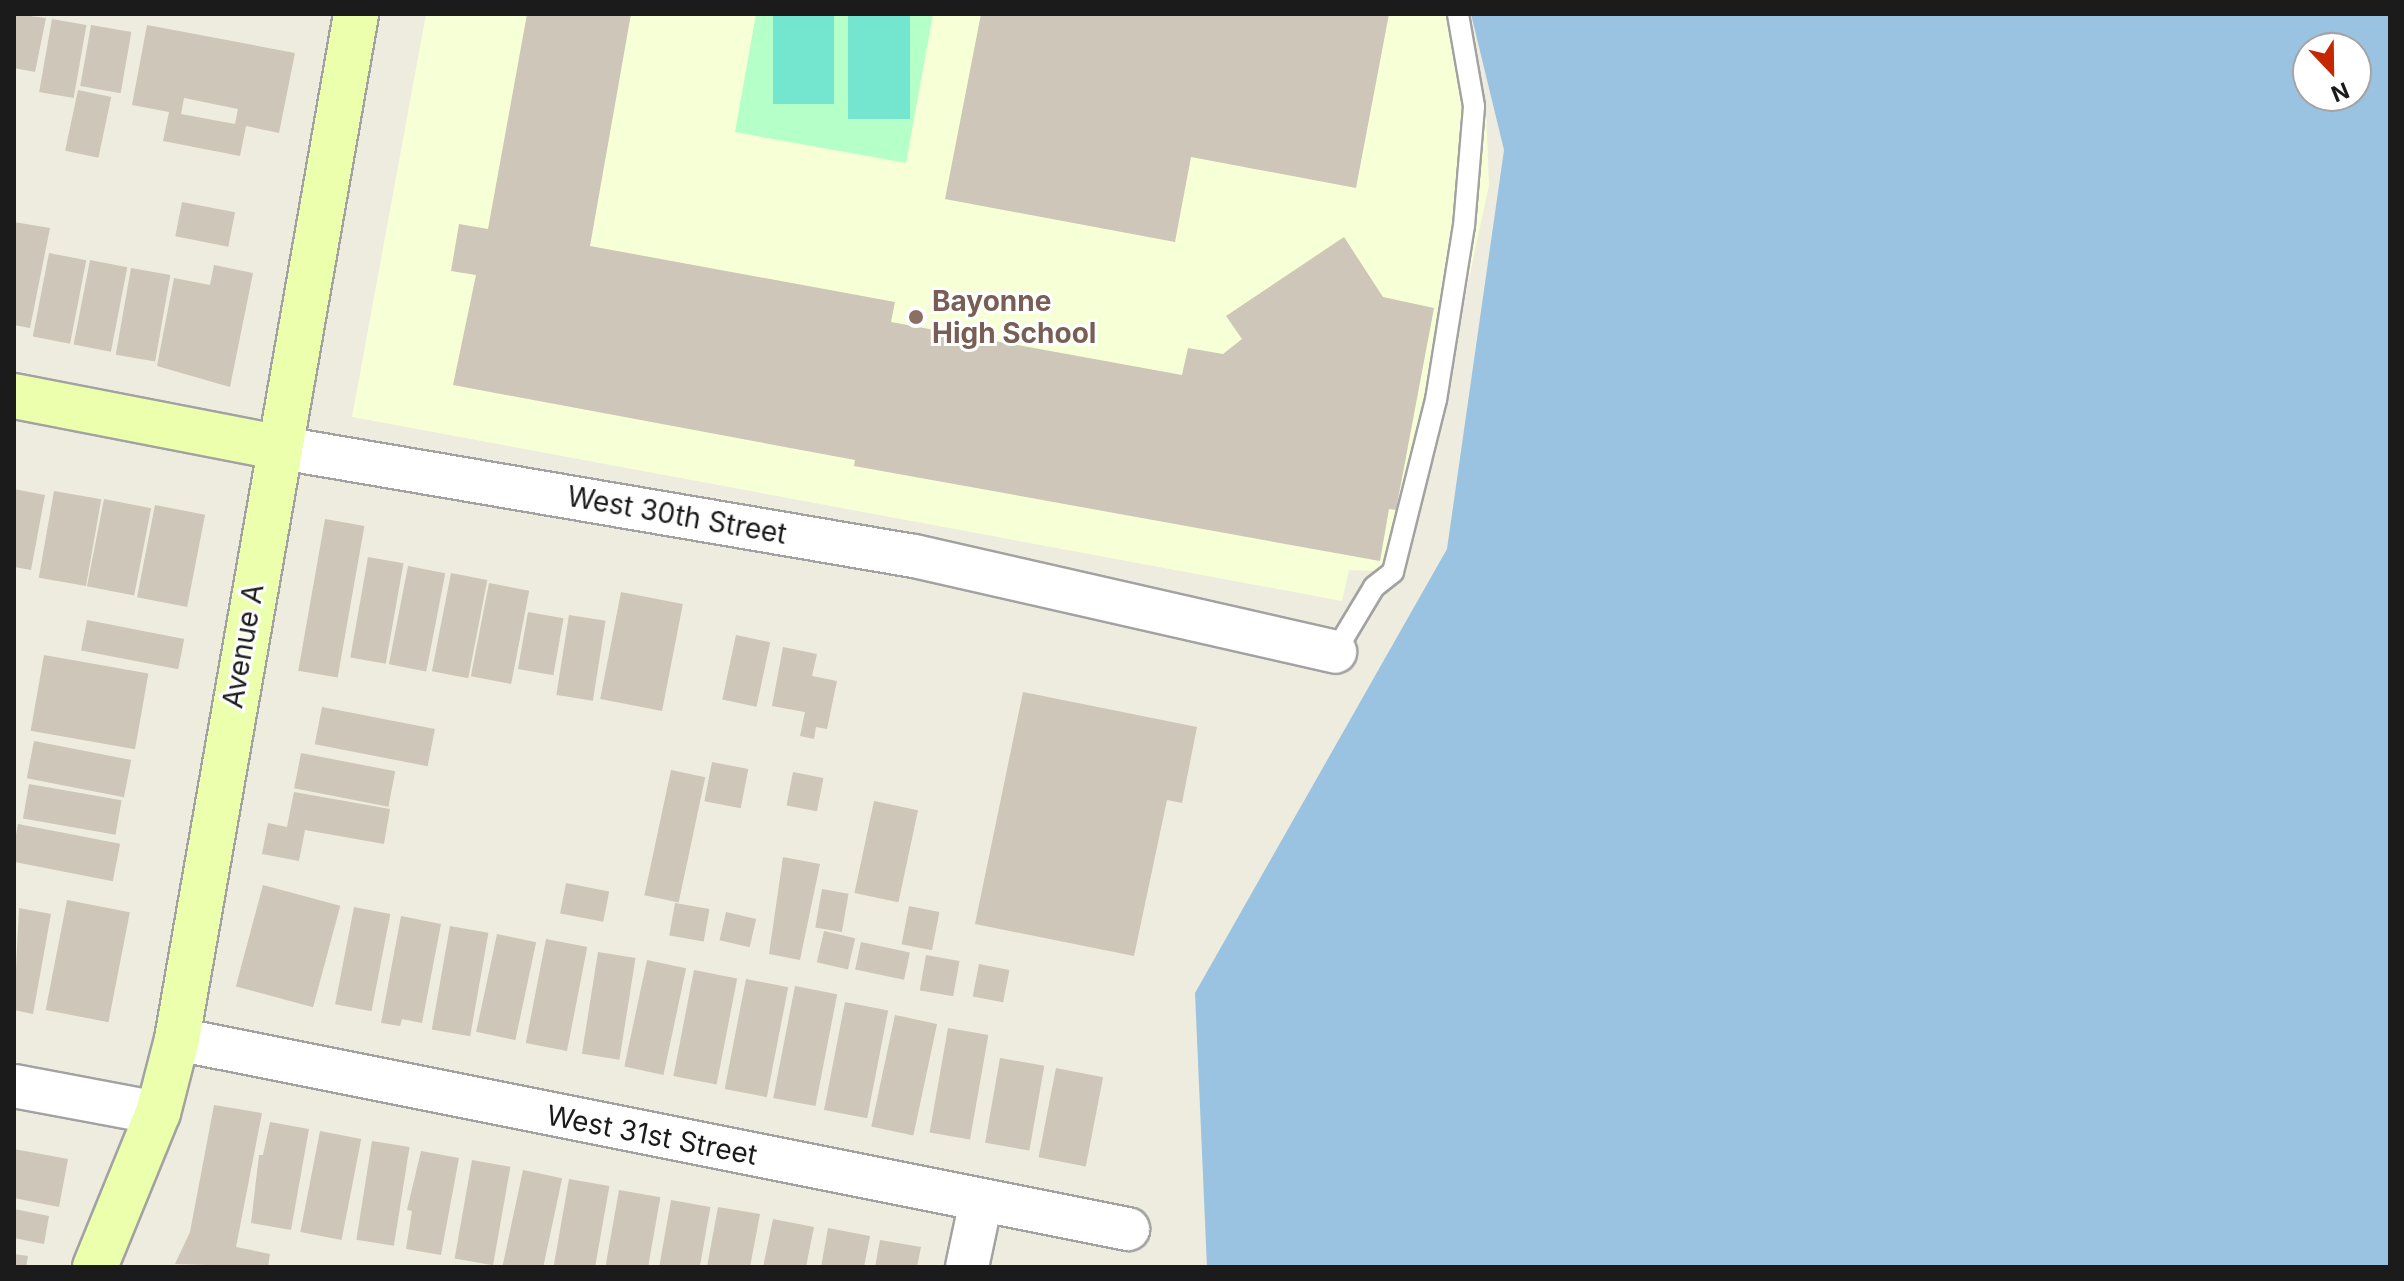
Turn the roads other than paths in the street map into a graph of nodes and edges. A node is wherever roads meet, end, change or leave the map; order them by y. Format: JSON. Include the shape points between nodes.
{"nodes":[{"id":1,"x":356,"y":14,"type":"edge"},
{"id":2,"x":1458,"y":14,"type":"edge"},
{"id":3,"x":14,"y":396,"type":"edge"},
{"id":4,"x":276,"y":447,"type":"junction"},
{"id":5,"x":1335,"y":652,"type":"joint"},
{"id":6,"x":177,"y":1039,"type":"junction"},
{"id":7,"x":14,"y":1086,"type":"edge"},
{"id":8,"x":158,"y":1113,"type":"junction"},
{"id":9,"x":981,"y":1201,"type":"junction"},
{"id":10,"x":1128,"y":1229,"type":"dead end"},
{"id":11,"x":95,"y":1267,"type":"edge"},
{"id":12,"x":967,"y":1267,"type":"edge"}],
"edges":[{"from":1,"to":4,"type":"street","name":"Avenue A"},
{"from":2,"to":5,"type":"lane","via":[[1474,106],[1464,226],[1436,400],[1393,572],[1374,587]]},
{"from":3,"to":4,"type":"street","name":"West 30th Street"},
{"from":4,"to":5,"type":"street","name":"West 30th Street","via":[[914,556]]},
{"from":4,"to":6,"type":"street","name":"Avenue A"},
{"from":6,"to":8,"type":"street","name":"Avenue A"},
{"from":6,"to":9,"type":"street","name":"West 31st Street"},
{"from":7,"to":8,"type":"street"},
{"from":8,"to":11,"type":"street","name":"Avenue A"},
{"from":9,"to":10,"type":"street","name":"West 31st Street"},
{"from":9,"to":12,"type":"street"}]}
